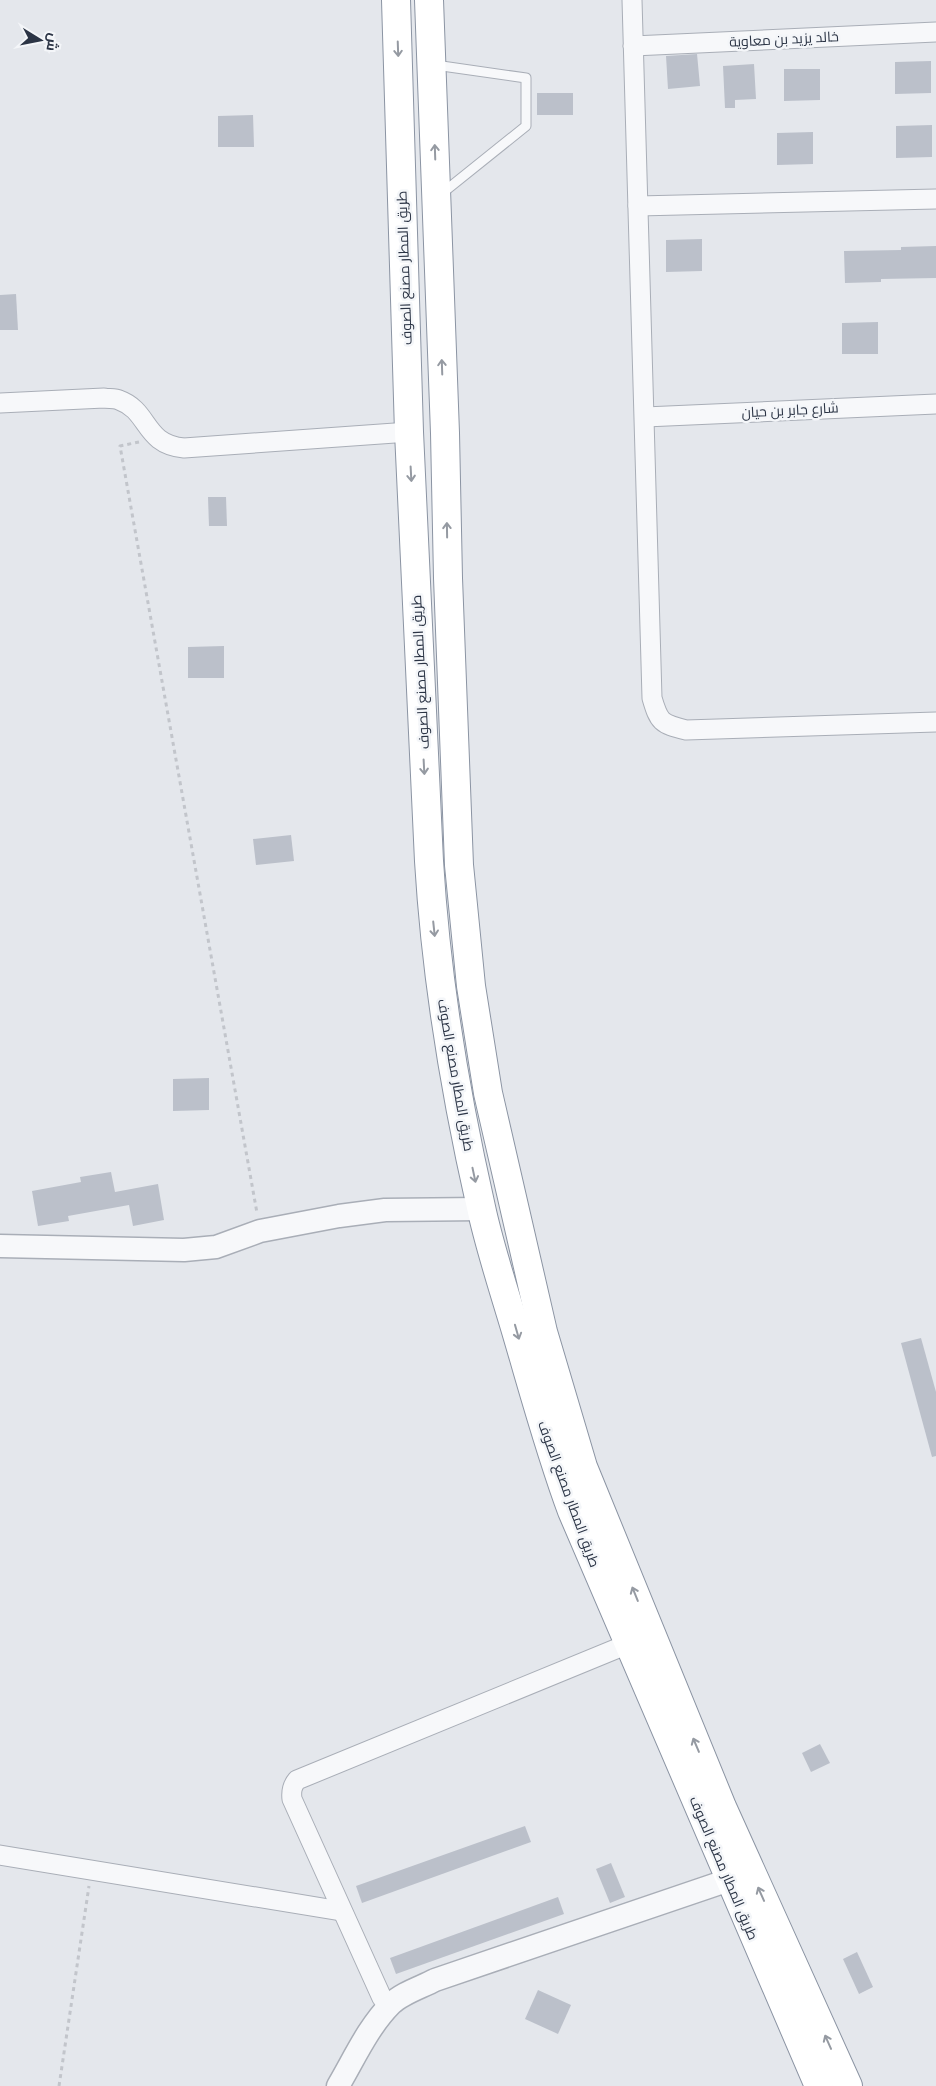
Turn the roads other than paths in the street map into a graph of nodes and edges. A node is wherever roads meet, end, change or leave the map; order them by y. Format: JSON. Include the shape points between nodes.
{"nodes":[{"id":1,"x":396,"y":0,"type":"edge"},
{"id":2,"x":429,"y":0,"type":"edge"},
{"id":3,"x":632,"y":0,"type":"edge"},
{"id":4,"x":936,"y":32,"type":"edge"},
{"id":5,"x":633,"y":46,"type":"junction"},
{"id":6,"x":431,"y":64,"type":"junction"},
{"id":7,"x":434,"y":120,"type":"junction"},
{"id":8,"x":400,"y":122,"type":"junction"},
{"id":9,"x":436,"y":199,"type":"junction"},
{"id":10,"x":936,"y":199,"type":"edge"},
{"id":11,"x":638,"y":206,"type":"junction"},
{"id":12,"x":0,"y":403,"type":"edge"},
{"id":13,"x":936,"y":404,"type":"edge"},
{"id":14,"x":644,"y":416,"type":"junction"},
{"id":15,"x":409,"y":432,"type":"junction"},
{"id":16,"x":936,"y":722,"type":"edge"},
{"id":17,"x":481,"y":1209,"type":"junction"},
{"id":18,"x":0,"y":1246,"type":"edge"},
{"id":19,"x":628,"y":1644,"type":"junction"},
{"id":20,"x":712,"y":1811,"type":"junction"},
{"id":21,"x":0,"y":1855,"type":"edge"},
{"id":22,"x":729,"y":1880,"type":"junction"},
{"id":23,"x":341,"y":1911,"type":"junction"},
{"id":24,"x":382,"y":1998,"type":"dead end"},
{"id":25,"x":338,"y":2086,"type":"edge"},
{"id":26,"x":819,"y":2086,"type":"edge"},
{"id":27,"x":848,"y":2086,"type":"edge"}],
"edges":[{"from":1,"to":8,"type":"highway","name":"طريق المطار مصنع الصوف","one_way":true},
{"from":2,"to":6,"type":"highway","name":"طريق المطار مصنع الصوف"},
{"from":3,"to":5,"type":"street"},
{"from":4,"to":5,"type":"street","name":"خالد يزيد بن معاوية"},
{"from":5,"to":11,"type":"street"},
{"from":6,"to":7,"type":"highway","name":"طريق المطار مصنع الصوف"},
{"from":6,"to":9,"type":"lane","via":[[526,78],[526,126]]},
{"from":7,"to":8,"type":"highway"},
{"from":9,"to":7,"type":"highway","name":"طريق المطار مصنع الصوف","one_way":true},
{"from":8,"to":15,"type":"highway","name":"طريق المطار مصنع الصوف"},
{"from":20,"to":9,"type":"highway","name":"طريق المطار مصنع الصوف","one_way":true,"via":[[583,1467],[543,1332],[488,1093],[471,986],[459,865]]},
{"from":10,"to":11,"type":"street"},
{"from":11,"to":14,"type":"street"},
{"from":12,"to":15,"type":"street","via":[[119,400],[135,409],[156,438],[184,448]]},
{"from":13,"to":14,"type":"street","name":"شارع جابر بن حيان"},
{"from":14,"to":16,"type":"street","via":[[652,698],[661,722],[686,730]]},
{"from":15,"to":17,"type":"highway","name":"طريق المطار مصنع الصوف","one_way":true,"via":[[432,914],[452,1071]]},
{"from":17,"to":18,"type":"street","via":[[385,1210],[339,1216],[260,1231],[216,1247],[184,1250]]},
{"from":17,"to":19,"type":"highway","name":"طريق المطار مصنع الصوف","one_way":true,"via":[[557,1470]]},
{"from":19,"to":20,"type":"highway","name":"طريق المطار مصنع الصوف"},
{"from":19,"to":23,"type":"street","via":[[297,1780],[291,1791],[292,1798]]},
{"from":20,"to":22,"type":"highway","name":"طريق المطار مصنع الصوف"},
{"from":27,"to":20,"type":"highway","name":"طريق المطار مصنع الصوف","one_way":true},
{"from":21,"to":23,"type":"street"},
{"from":22,"to":25,"type":"street","via":[[435,1980],[405,1995],[392,2004],[366,2037]]},
{"from":22,"to":26,"type":"highway","name":"طريق المطار مصنع الصوف"},
{"from":23,"to":24,"type":"street"}]}
